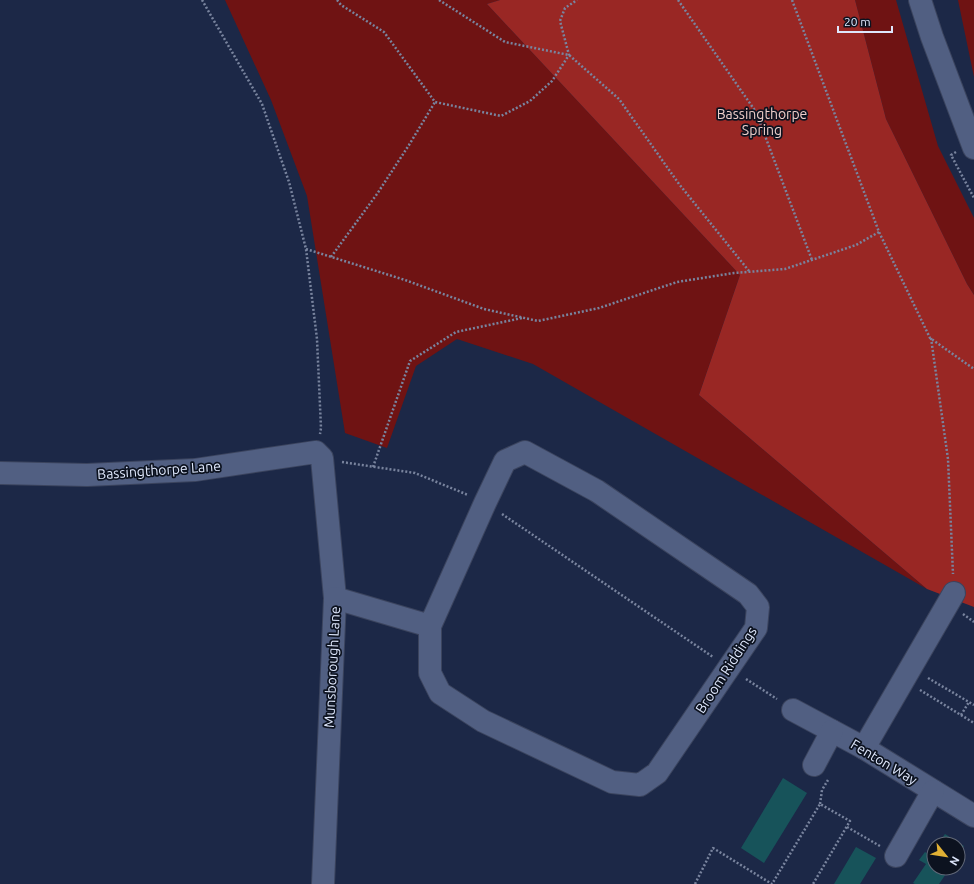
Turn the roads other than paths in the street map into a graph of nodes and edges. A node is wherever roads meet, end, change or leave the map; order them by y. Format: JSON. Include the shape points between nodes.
{"nodes":[{"id":1,"x":920,"y":0,"type":"edge"},
{"id":2,"x":973,"y":146,"type":"edge"},
{"id":3,"x":319,"y":455,"type":"joint"},
{"id":4,"x":0,"y":473,"type":"edge"},
{"id":5,"x":954,"y":593,"type":"road end"},
{"id":6,"x":335,"y":598,"type":"junction"},
{"id":7,"x":430,"y":626,"type":"junction"},
{"id":8,"x":793,"y":710,"type":"road end"},
{"id":9,"x":832,"y":731,"type":"junction"},
{"id":10,"x":864,"y":748,"type":"junction"},
{"id":11,"x":814,"y":765,"type":"dead end"},
{"id":12,"x":933,"y":791,"type":"junction"},
{"id":13,"x":974,"y":816,"type":"edge"},
{"id":14,"x":896,"y":856,"type":"road end"},
{"id":15,"x":323,"y":884,"type":"edge"}],
"edges":[{"from":1,"to":2,"type":"street"},
{"from":3,"to":4,"type":"street","name":"Bassingthorpe Lane","via":[[195,470],[87,475]]},
{"from":3,"to":6,"type":"street","name":"Munsborough Lane"},
{"from":5,"to":10,"type":"street"},
{"from":6,"to":7,"type":"street"},
{"from":6,"to":15,"type":"street","name":"Munsborough Lane"},
{"from":7,"to":7,"type":"street","name":"Broom Riddings","via":[[505,461],[525,452],[604,496],[748,594],[758,607],[756,628],[657,773],[640,785],[612,782],[484,721],[440,693],[430,673]]},
{"from":8,"to":9,"type":"street","name":"Fenton Way"},
{"from":9,"to":10,"type":"street","name":"Fenton Way"},
{"from":9,"to":11,"type":"street"},
{"from":10,"to":12,"type":"street","name":"Fenton Way"},
{"from":12,"to":13,"type":"street","name":"Fenton Way"},
{"from":12,"to":14,"type":"street"}]}
